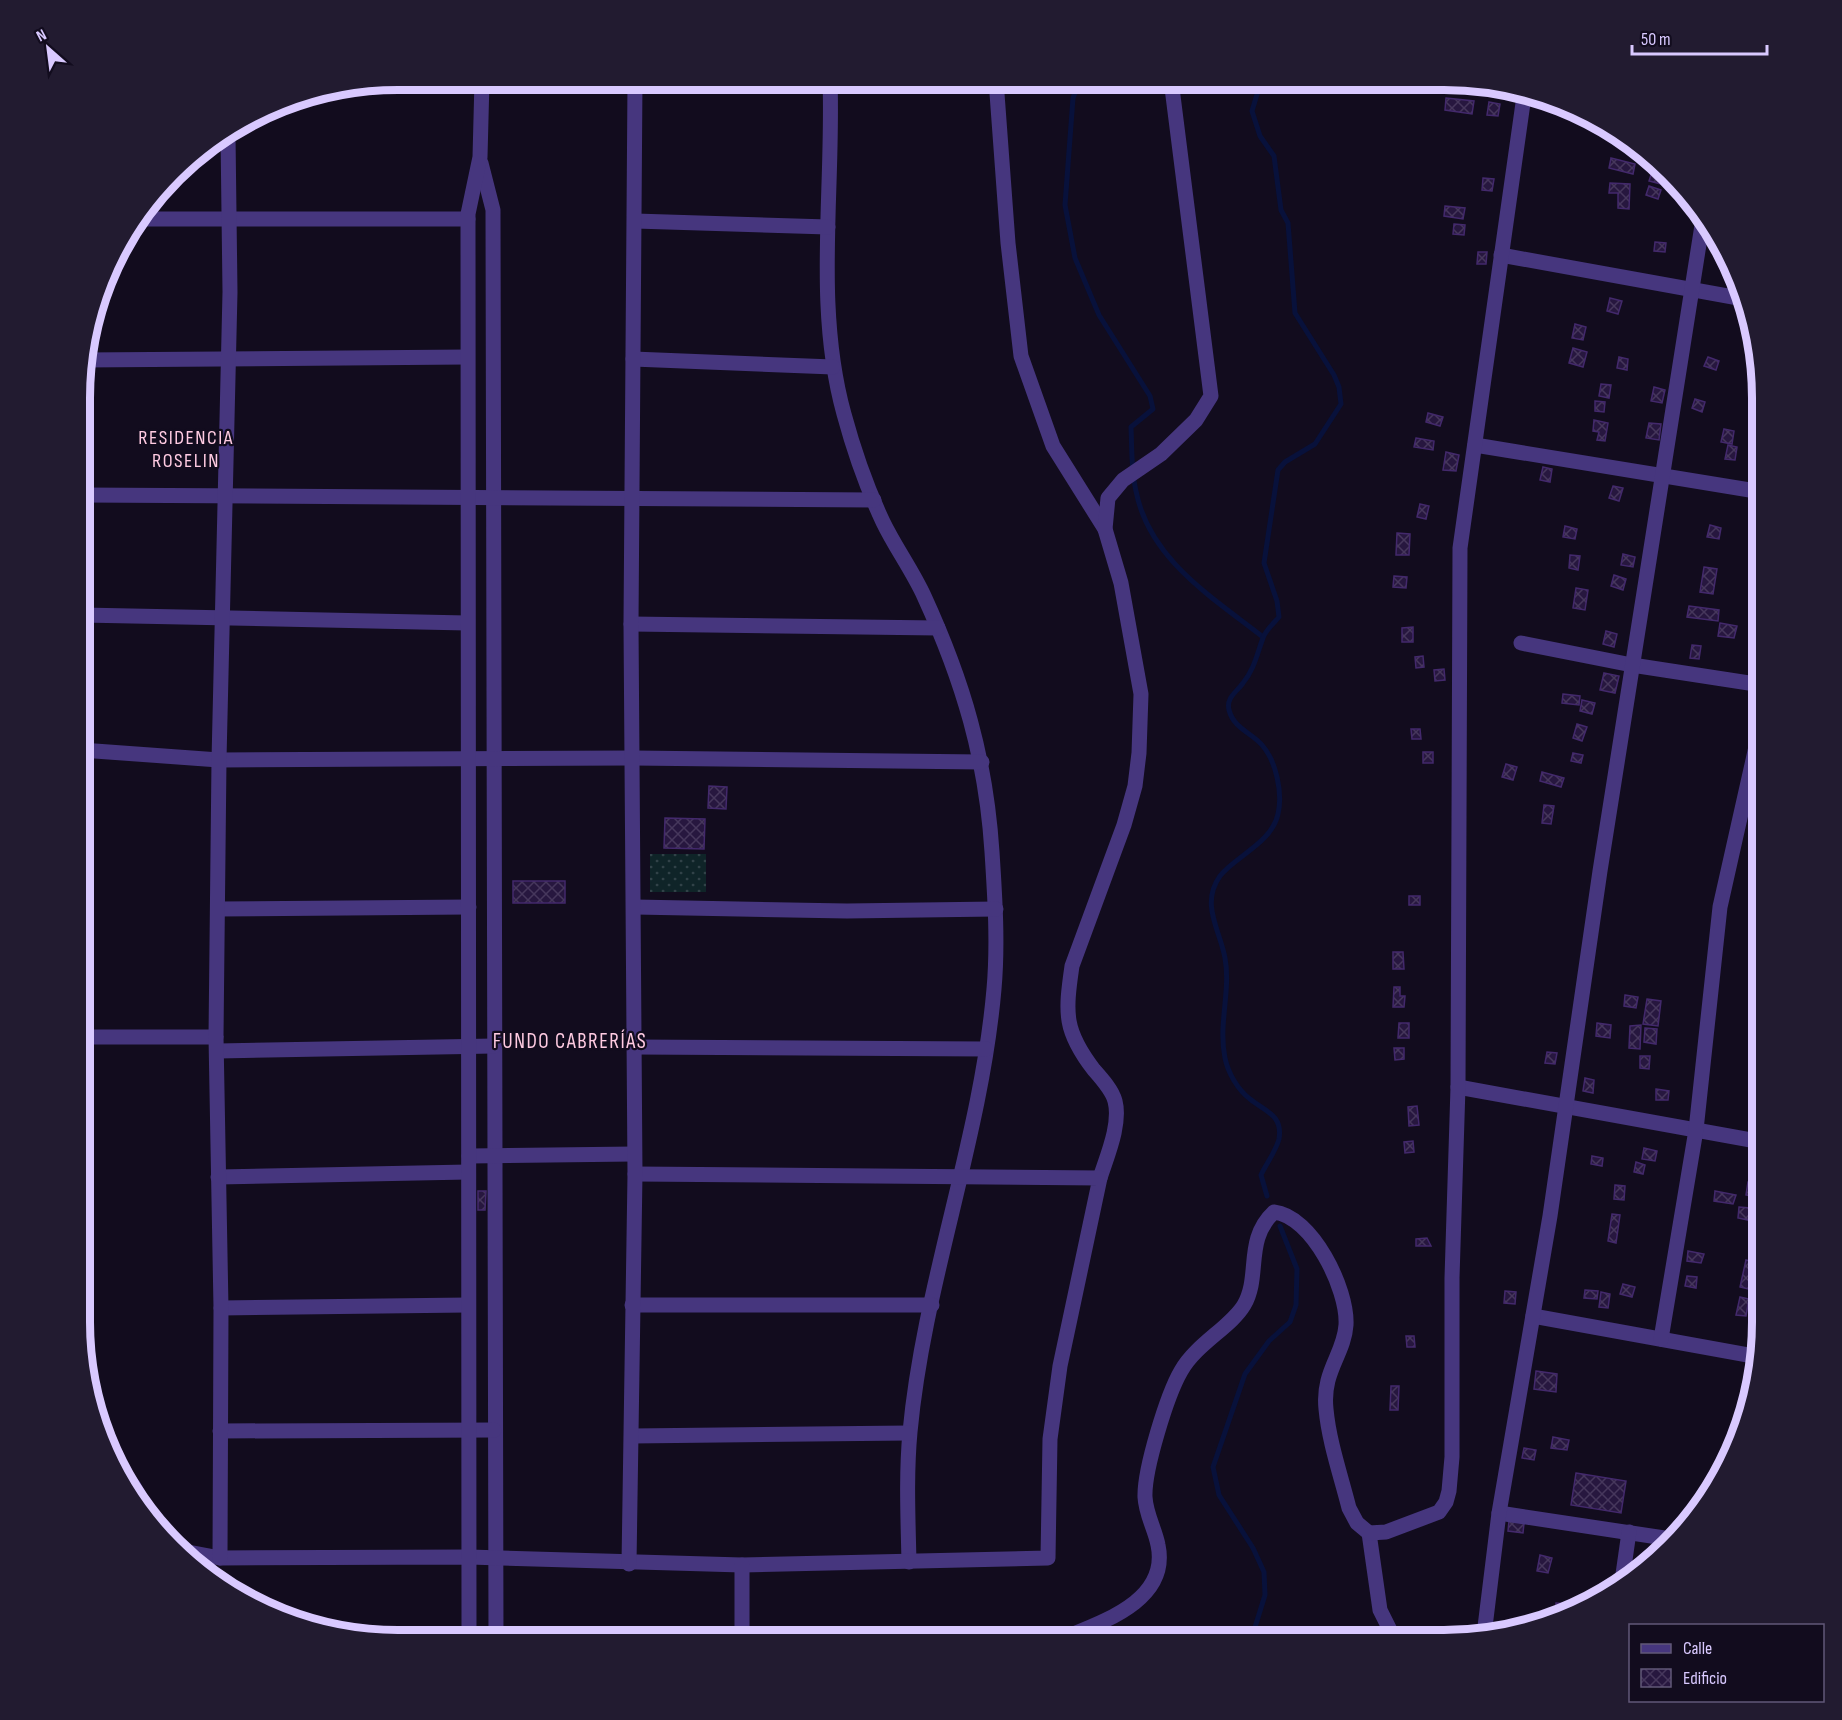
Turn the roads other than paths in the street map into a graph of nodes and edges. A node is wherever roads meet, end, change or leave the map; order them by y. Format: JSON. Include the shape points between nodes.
{"nodes":[{"id":1,"x":482,"y":90,"type":"edge"},
{"id":2,"x":635,"y":90,"type":"edge"},
{"id":3,"x":830,"y":90,"type":"edge"},
{"id":4,"x":997,"y":90,"type":"edge"},
{"id":5,"x":1172,"y":90,"type":"edge"},
{"id":6,"x":1523,"y":100,"type":"edge"},
{"id":7,"x":228,"y":141,"type":"edge"},
{"id":8,"x":480,"y":157,"type":"junction"},
{"id":9,"x":148,"y":219,"type":"edge"},
{"id":10,"x":229,"y":219,"type":"junction"},
{"id":11,"x":468,"y":219,"type":"junction"},
{"id":12,"x":635,"y":221,"type":"junction"},
{"id":13,"x":828,"y":226,"type":"junction"},
{"id":14,"x":1701,"y":229,"type":"edge"},
{"id":15,"x":1502,"y":255,"type":"junction"},
{"id":16,"x":1691,"y":291,"type":"junction"},
{"id":17,"x":1736,"y":298,"type":"edge"},
{"id":18,"x":467,"y":357,"type":"junction"},
{"id":19,"x":228,"y":359,"type":"junction"},
{"id":20,"x":633,"y":359,"type":"junction"},
{"id":21,"x":93,"y":360,"type":"edge"},
{"id":22,"x":833,"y":368,"type":"junction"},
{"id":23,"x":1475,"y":445,"type":"junction"},
{"id":24,"x":1662,"y":474,"type":"junction"},
{"id":25,"x":1752,"y":490,"type":"edge"},
{"id":26,"x":90,"y":495,"type":"edge"},
{"id":27,"x":225,"y":496,"type":"junction"},
{"id":28,"x":469,"y":498,"type":"junction"},
{"id":29,"x":494,"y":499,"type":"junction"},
{"id":30,"x":632,"y":500,"type":"junction"},
{"id":31,"x":874,"y":500,"type":"junction"},
{"id":32,"x":1105,"y":529,"type":"junction"},
{"id":33,"x":90,"y":615,"type":"edge"},
{"id":34,"x":222,"y":618,"type":"junction"},
{"id":35,"x":467,"y":623,"type":"junction"},
{"id":36,"x":631,"y":624,"type":"junction"},
{"id":37,"x":938,"y":628,"type":"junction"},
{"id":38,"x":1521,"y":643,"type":"dead end"},
{"id":39,"x":1632,"y":665,"type":"junction"},
{"id":40,"x":1752,"y":683,"type":"edge"},
{"id":41,"x":90,"y":751,"type":"edge"},
{"id":42,"x":467,"y":758,"type":"junction"},
{"id":43,"x":495,"y":758,"type":"junction"},
{"id":44,"x":633,"y":758,"type":"junction"},
{"id":45,"x":219,"y":760,"type":"junction"},
{"id":46,"x":982,"y":762,"type":"junction"},
{"id":47,"x":1752,"y":765,"type":"edge"},
{"id":48,"x":469,"y":907,"type":"junction"},
{"id":49,"x":635,"y":907,"type":"junction"},
{"id":50,"x":218,"y":909,"type":"junction"},
{"id":51,"x":996,"y":909,"type":"junction"},
{"id":52,"x":90,"y":1037,"type":"edge"},
{"id":53,"x":217,"y":1044,"type":"junction"},
{"id":54,"x":494,"y":1046,"type":"junction"},
{"id":55,"x":468,"y":1047,"type":"junction"},
{"id":56,"x":635,"y":1047,"type":"junction"},
{"id":57,"x":986,"y":1049,"type":"junction"},
{"id":58,"x":1458,"y":1087,"type":"junction"},
{"id":59,"x":1566,"y":1107,"type":"junction"},
{"id":60,"x":1696,"y":1130,"type":"junction"},
{"id":61,"x":1752,"y":1140,"type":"edge"},
{"id":62,"x":634,"y":1154,"type":"junction"},
{"id":63,"x":469,"y":1156,"type":"junction"},
{"id":64,"x":494,"y":1156,"type":"junction"},
{"id":65,"x":468,"y":1172,"type":"junction"},
{"id":66,"x":634,"y":1174,"type":"junction"},
{"id":67,"x":218,"y":1177,"type":"junction"},
{"id":68,"x":959,"y":1178,"type":"junction"},
{"id":69,"x":1100,"y":1178,"type":"junction"},
{"id":70,"x":468,"y":1305,"type":"junction"},
{"id":71,"x":632,"y":1305,"type":"junction"},
{"id":72,"x":932,"y":1305,"type":"junction"},
{"id":73,"x":221,"y":1308,"type":"junction"},
{"id":74,"x":1533,"y":1316,"type":"junction"},
{"id":75,"x":1661,"y":1339,"type":"junction"},
{"id":76,"x":1750,"y":1355,"type":"edge"},
{"id":77,"x":468,"y":1430,"type":"junction"},
{"id":78,"x":220,"y":1431,"type":"junction"},
{"id":79,"x":495,"y":1431,"type":"junction"},
{"id":80,"x":909,"y":1433,"type":"junction"},
{"id":81,"x":632,"y":1436,"type":"junction"},
{"id":82,"x":1499,"y":1513,"type":"junction"},
{"id":83,"x":1629,"y":1532,"type":"junction"},
{"id":84,"x":1369,"y":1533,"type":"junction"},
{"id":85,"x":1664,"y":1538,"type":"edge"},
{"id":86,"x":194,"y":1553,"type":"edge"},
{"id":87,"x":469,"y":1557,"type":"junction"},
{"id":88,"x":220,"y":1558,"type":"junction"},
{"id":89,"x":495,"y":1558,"type":"junction"},
{"id":90,"x":909,"y":1562,"type":"junction"},
{"id":91,"x":629,"y":1564,"type":"junction"},
{"id":92,"x":742,"y":1565,"type":"junction"},
{"id":93,"x":1623,"y":1572,"type":"edge"},
{"id":94,"x":1485,"y":1627,"type":"edge"},
{"id":95,"x":469,"y":1630,"type":"edge"},
{"id":96,"x":496,"y":1630,"type":"edge"},
{"id":97,"x":742,"y":1630,"type":"edge"},
{"id":98,"x":1082,"y":1630,"type":"edge"},
{"id":99,"x":1390,"y":1630,"type":"edge"}],
"edges":[{"from":1,"to":8,"type":"street"},
{"from":2,"to":12,"type":"street"},
{"from":3,"to":13,"type":"street"},
{"from":4,"to":32,"type":"street","via":[[1021,356],[1053,446]]},
{"from":5,"to":32,"type":"street","via":[[1211,396],[1196,420],[1161,454],[1133,471],[1114,489],[1108,498]]},
{"from":6,"to":15,"type":"street"},
{"from":7,"to":10,"type":"street"},
{"from":8,"to":11,"type":"street"},
{"from":8,"to":29,"type":"street","via":[[493,210]]},
{"from":9,"to":10,"type":"street"},
{"from":10,"to":11,"type":"street"},
{"from":10,"to":19,"type":"street"},
{"from":11,"to":18,"type":"street"},
{"from":12,"to":13,"type":"street"},
{"from":12,"to":20,"type":"street"},
{"from":13,"to":22,"type":"street"},
{"from":14,"to":16,"type":"street"},
{"from":15,"to":16,"type":"street"},
{"from":15,"to":23,"type":"street"},
{"from":16,"to":17,"type":"street"},
{"from":16,"to":24,"type":"street"},
{"from":18,"to":19,"type":"street"},
{"from":18,"to":28,"type":"street"},
{"from":19,"to":21,"type":"street"},
{"from":19,"to":27,"type":"street"},
{"from":20,"to":22,"type":"street"},
{"from":20,"to":30,"type":"street"},
{"from":22,"to":31,"type":"street","via":[[844,414]]},
{"from":23,"to":24,"type":"street"},
{"from":23,"to":58,"type":"street","via":[[1460,548]]},
{"from":24,"to":25,"type":"street"},
{"from":24,"to":39,"type":"street"},
{"from":26,"to":27,"type":"street"},
{"from":27,"to":28,"type":"street"},
{"from":27,"to":34,"type":"street"},
{"from":28,"to":29,"type":"street"},
{"from":28,"to":35,"type":"street"},
{"from":29,"to":30,"type":"street"},
{"from":29,"to":43,"type":"street"},
{"from":30,"to":31,"type":"street"},
{"from":30,"to":36,"type":"street"},
{"from":31,"to":37,"type":"street"},
{"from":32,"to":69,"type":"street","via":[[1130,628],[1141,694],[1141,719],[1136,786],[1072,966],[1068,993],[1070,1030],[1077,1047],[1115,1100],[1113,1131]]},
{"from":33,"to":34,"type":"street"},
{"from":34,"to":35,"type":"street"},
{"from":34,"to":45,"type":"street"},
{"from":35,"to":42,"type":"street"},
{"from":36,"to":37,"type":"street"},
{"from":36,"to":44,"type":"street"},
{"from":37,"to":46,"type":"street","via":[[962,691]]},
{"from":38,"to":39,"type":"street"},
{"from":39,"to":40,"type":"street"},
{"from":39,"to":59,"type":"street"},
{"from":41,"to":45,"type":"street"},
{"from":42,"to":43,"type":"street"},
{"from":42,"to":45,"type":"street"},
{"from":42,"to":48,"type":"street"},
{"from":43,"to":44,"type":"street"},
{"from":43,"to":54,"type":"street"},
{"from":44,"to":46,"type":"street"},
{"from":44,"to":49,"type":"street"},
{"from":45,"to":50,"type":"street"},
{"from":46,"to":51,"type":"street"},
{"from":47,"to":60,"type":"street","via":[[1720,907]]},
{"from":48,"to":50,"type":"street"},
{"from":48,"to":55,"type":"street"},
{"from":49,"to":51,"type":"street"},
{"from":49,"to":56,"type":"street"},
{"from":50,"to":53,"type":"street"},
{"from":51,"to":57,"type":"street","via":[[996,957]]},
{"from":52,"to":53,"type":"street"},
{"from":53,"to":55,"type":"street"},
{"from":53,"to":67,"type":"street"},
{"from":54,"to":55,"type":"street"},
{"from":54,"to":64,"type":"street"},
{"from":55,"to":63,"type":"street"},
{"from":56,"to":57,"type":"street"},
{"from":56,"to":62,"type":"street"},
{"from":57,"to":68,"type":"street"},
{"from":58,"to":59,"type":"street"},
{"from":58,"to":84,"type":"street","via":[[1449,1491],[1439,1512],[1386,1532]]},
{"from":59,"to":60,"type":"street"},
{"from":59,"to":74,"type":"street"},
{"from":60,"to":61,"type":"street"},
{"from":60,"to":75,"type":"street"},
{"from":62,"to":64,"type":"street"},
{"from":62,"to":66,"type":"street"},
{"from":63,"to":64,"type":"street"},
{"from":63,"to":65,"type":"street"},
{"from":64,"to":79,"type":"street"},
{"from":65,"to":67,"type":"street"},
{"from":65,"to":70,"type":"street"},
{"from":66,"to":68,"type":"street"},
{"from":66,"to":71,"type":"street"},
{"from":67,"to":73,"type":"street"},
{"from":68,"to":69,"type":"street"},
{"from":68,"to":72,"type":"street"},
{"from":69,"to":90,"type":"street","via":[[1060,1366],[1050,1439],[1048,1558]]},
{"from":70,"to":73,"type":"street"},
{"from":70,"to":77,"type":"street"},
{"from":71,"to":72,"type":"street"},
{"from":71,"to":81,"type":"street"},
{"from":72,"to":80,"type":"street"},
{"from":73,"to":78,"type":"street"},
{"from":74,"to":75,"type":"street"},
{"from":74,"to":82,"type":"street"},
{"from":75,"to":76,"type":"street"},
{"from":77,"to":78,"type":"street"},
{"from":77,"to":79,"type":"street"},
{"from":77,"to":87,"type":"street"},
{"from":78,"to":88,"type":"street"},
{"from":79,"to":89,"type":"street"},
{"from":80,"to":81,"type":"street"},
{"from":80,"to":90,"type":"street"},
{"from":81,"to":91,"type":"street"},
{"from":82,"to":83,"type":"street"},
{"from":82,"to":94,"type":"street"},
{"from":83,"to":85,"type":"street"},
{"from":83,"to":93,"type":"street"},
{"from":84,"to":98,"type":"street","via":[[1349,1508],[1326,1411],[1325,1388],[1346,1325],[1343,1299],[1334,1274],[1309,1234],[1286,1213],[1274,1212],[1265,1221],[1257,1241],[1244,1306],[1205,1341],[1181,1371],[1165,1415],[1145,1484],[1146,1511],[1158,1545],[1158,1575],[1147,1593],[1123,1612]]},
{"from":84,"to":99,"type":"street","via":[[1380,1610]]},
{"from":86,"to":88,"type":"street"},
{"from":87,"to":88,"type":"street"},
{"from":87,"to":89,"type":"street"},
{"from":87,"to":95,"type":"street"},
{"from":89,"to":91,"type":"street"},
{"from":89,"to":96,"type":"street"},
{"from":90,"to":92,"type":"street"},
{"from":91,"to":92,"type":"street"},
{"from":92,"to":97,"type":"street"}]}
